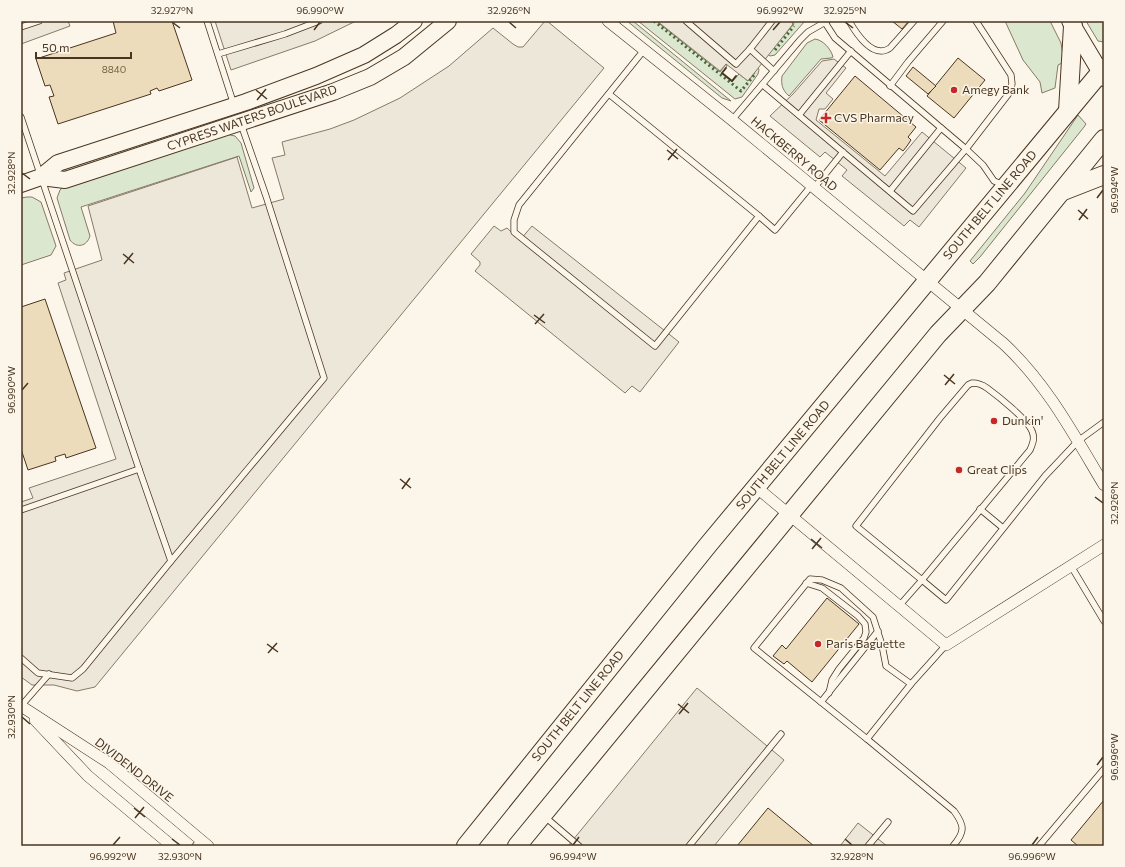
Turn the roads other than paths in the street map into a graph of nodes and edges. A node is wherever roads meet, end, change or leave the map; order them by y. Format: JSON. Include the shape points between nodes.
{"nodes":[{"id":1,"x":39,"y":21,"type":"edge"},
{"id":2,"x":207,"y":21,"type":"edge"},
{"id":3,"x":319,"y":21,"type":"edge"},
{"id":4,"x":414,"y":21,"type":"edge"},
{"id":5,"x":448,"y":21,"type":"edge"},
{"id":6,"x":608,"y":21,"type":"edge"},
{"id":7,"x":686,"y":21,"type":"edge"},
{"id":8,"x":772,"y":21,"type":"edge"},
{"id":9,"x":825,"y":21,"type":"edge"},
{"id":10,"x":849,"y":21,"type":"edge"},
{"id":11,"x":914,"y":21,"type":"edge"},
{"id":12,"x":943,"y":21,"type":"edge"},
{"id":13,"x":976,"y":21,"type":"edge"},
{"id":14,"x":1072,"y":23,"type":"edge"},
{"id":15,"x":21,"y":27,"type":"edge"},
{"id":16,"x":750,"y":49,"type":"junction"},
{"id":17,"x":644,"y":50,"type":"junction"},
{"id":18,"x":851,"y":51,"type":"junction"},
{"id":19,"x":218,"y":54,"type":"junction"},
{"id":20,"x":774,"y":71,"type":"junction"},
{"id":21,"x":1103,"y":72,"type":"edge"},
{"id":22,"x":763,"y":85,"type":"junction"},
{"id":23,"x":890,"y":86,"type":"junction"},
{"id":24,"x":609,"y":94,"type":"junction"},
{"id":25,"x":234,"y":106,"type":"junction"},
{"id":26,"x":1068,"y":111,"type":"junction"},
{"id":27,"x":799,"y":115,"type":"junction"},
{"id":28,"x":21,"y":117,"type":"edge"},
{"id":29,"x":732,"y":120,"type":"junction"},
{"id":30,"x":240,"y":123,"type":"junction"},
{"id":31,"x":941,"y":128,"type":"junction"},
{"id":32,"x":1104,"y":139,"type":"edge"},
{"id":33,"x":966,"y":149,"type":"junction"},
{"id":34,"x":843,"y":152,"type":"junction"},
{"id":35,"x":1104,"y":175,"type":"edge"},
{"id":36,"x":41,"y":177,"type":"junction"},
{"id":37,"x":21,"y":184,"type":"edge"},
{"id":38,"x":1006,"y":186,"type":"junction"},
{"id":39,"x":812,"y":187,"type":"junction"},
{"id":40,"x":890,"y":191,"type":"junction"},
{"id":41,"x":1062,"y":192,"type":"junction"},
{"id":42,"x":759,"y":216,"type":"junction"},
{"id":43,"x":927,"y":280,"type":"junction"},
{"id":44,"x":962,"y":308,"type":"junction"},
{"id":45,"x":1104,"y":422,"type":"edge"},
{"id":46,"x":1078,"y":441,"type":"junction"},
{"id":47,"x":139,"y":469,"type":"junction"},
{"id":48,"x":1104,"y":485,"type":"edge"},
{"id":49,"x":756,"y":487,"type":"junction"},
{"id":50,"x":980,"y":509,"type":"junction"},
{"id":51,"x":21,"y":510,"type":"edge"},
{"id":52,"x":790,"y":515,"type":"junction"},
{"id":53,"x":1003,"y":528,"type":"junction"},
{"id":54,"x":1104,"y":545,"type":"edge"},
{"id":55,"x":171,"y":561,"type":"junction"},
{"id":56,"x":1071,"y":566,"type":"junction"},
{"id":57,"x":922,"y":580,"type":"junction"},
{"id":58,"x":806,"y":584,"type":"junction"},
{"id":59,"x":898,"y":606,"type":"junction"},
{"id":60,"x":1104,"y":621,"type":"edge"},
{"id":61,"x":878,"y":631,"type":"junction"},
{"id":62,"x":946,"y":645,"type":"junction"},
{"id":63,"x":21,"y":658,"type":"edge"},
{"id":64,"x":49,"y":674,"type":"junction"},
{"id":65,"x":911,"y":684,"type":"junction"},
{"id":66,"x":829,"y":693,"type":"junction"},
{"id":67,"x":821,"y":702,"type":"junction"},
{"id":68,"x":21,"y":706,"type":"edge"},
{"id":69,"x":781,"y":734,"type":"dead end"},
{"id":70,"x":867,"y":739,"type":"junction"},
{"id":71,"x":1104,"y":769,"type":"edge"},
{"id":72,"x":542,"y":815,"type":"junction"},
{"id":73,"x":888,"y":822,"type":"dead end"},
{"id":74,"x":201,"y":844,"type":"edge"},
{"id":75,"x":172,"y":846,"type":"edge"},
{"id":76,"x":466,"y":846,"type":"edge"},
{"id":77,"x":517,"y":846,"type":"edge"},
{"id":78,"x":579,"y":846,"type":"edge"},
{"id":79,"x":689,"y":846,"type":"edge"},
{"id":80,"x":868,"y":846,"type":"edge"},
{"id":81,"x":953,"y":846,"type":"edge"},
{"id":82,"x":1039,"y":846,"type":"edge"}],
"edges":[{"from":1,"to":15,"type":"lane"},
{"from":2,"to":19,"type":"lane"},
{"from":3,"to":19,"type":"lane"},
{"from":4,"to":25,"type":"street","name":"CYPRESS WATERS BOULEVARD","via":[[364,55],[316,76]]},
{"from":5,"to":30,"type":"street","name":"CYPRESS WATERS BOULEVARD","via":[[404,57],[370,77]]},
{"from":6,"to":17,"type":"street","name":"HACKBERRY ROAD"},
{"from":7,"to":16,"type":"lane","via":[[736,64]]},
{"from":8,"to":16,"type":"lane"},
{"from":9,"to":18,"type":"lane","via":[[835,38]]},
{"from":9,"to":20,"type":"lane","via":[[808,32]]},
{"from":10,"to":11,"type":"lane","via":[[863,41],[880,51],[890,48]]},
{"from":12,"to":23,"type":"lane"},
{"from":13,"to":33,"type":"lane","via":[[1011,75],[1012,84],[1010,92]]},
{"from":14,"to":21,"type":"street"},
{"from":14,"to":26,"type":"main road"},
{"from":16,"to":20,"type":"lane"},
{"from":17,"to":24,"type":"lane"},
{"from":17,"to":29,"type":"street","name":"HACKBERRY ROAD"},
{"from":18,"to":23,"type":"lane"},
{"from":18,"to":27,"type":"lane"},
{"from":19,"to":25,"type":"lane"},
{"from":20,"to":22,"type":"lane"},
{"from":21,"to":26,"type":"main road","name":"SOUTH BELT LINE ROAD"},
{"from":22,"to":27,"type":"lane"},
{"from":22,"to":29,"type":"lane"},
{"from":23,"to":31,"type":"lane"},
{"from":24,"to":42,"type":"lane"},
{"from":24,"to":42,"type":"lane","via":[[519,205],[514,220],[514,232],[655,346]]},
{"from":25,"to":30,"type":"street"},
{"from":25,"to":36,"type":"street","name":"CYPRESS WATERS BOULEVARD","via":[[58,163]]},
{"from":26,"to":38,"type":"main road","name":"SOUTH BELT LINE ROAD"},
{"from":27,"to":34,"type":"lane"},
{"from":28,"to":36,"type":"lane"},
{"from":29,"to":39,"type":"street","name":"HACKBERRY ROAD"},
{"from":30,"to":36,"type":"street","name":"CYPRESS WATERS BOULEVARD","via":[[65,180]]},
{"from":30,"to":55,"type":"lane","via":[[269,204],[324,378]]},
{"from":31,"to":33,"type":"lane"},
{"from":31,"to":40,"type":"lane"},
{"from":32,"to":41,"type":"main road"},
{"from":33,"to":38,"type":"lane","via":[[983,165],[994,181]]},
{"from":33,"to":40,"type":"lane","via":[[914,211]]},
{"from":34,"to":39,"type":"lane"},
{"from":34,"to":40,"type":"lane"},
{"from":35,"to":41,"type":"main road"},
{"from":36,"to":37,"type":"street","name":"CYPRESS WATERS BOULEVARD"},
{"from":36,"to":47,"type":"lane"},
{"from":38,"to":43,"type":"main road","name":"SOUTH BELT LINE ROAD"},
{"from":39,"to":42,"type":"lane","via":[[775,230]]},
{"from":39,"to":43,"type":"street","name":"HACKBERRY ROAD"},
{"from":41,"to":44,"type":"main road"},
{"from":43,"to":44,"type":"street","name":"HACKBERRY ROAD"},
{"from":43,"to":49,"type":"main road","name":"SOUTH BELT LINE ROAD"},
{"from":44,"to":46,"type":"street","name":"HACKBERRY ROAD","via":[[1019,358],[1058,407]]},
{"from":44,"to":52,"type":"main road"},
{"from":45,"to":46,"type":"lane"},
{"from":46,"to":48,"type":"street","name":"HACKBERRY ROAD"},
{"from":46,"to":53,"type":"lane","via":[[1045,476]]},
{"from":47,"to":51,"type":"lane"},
{"from":47,"to":55,"type":"lane"},
{"from":49,"to":52,"type":"street"},
{"from":49,"to":76,"type":"main road","name":"SOUTH BELT LINE ROAD"},
{"from":50,"to":53,"type":"lane"},
{"from":50,"to":57,"type":"lane"},
{"from":50,"to":57,"type":"lane","via":[[1030,450],[1034,438],[1026,420],[986,388],[972,383],[940,418],[856,526]]},
{"from":52,"to":59,"type":"street"},
{"from":52,"to":72,"type":"main road"},
{"from":53,"to":57,"type":"lane","via":[[946,600]]},
{"from":54,"to":56,"type":"street"},
{"from":55,"to":64,"type":"lane","via":[[83,669],[72,678]]},
{"from":56,"to":60,"type":"lane"},
{"from":56,"to":62,"type":"street"},
{"from":57,"to":59,"type":"lane"},
{"from":58,"to":61,"type":"lane","via":[[810,579],[822,580],[841,588],[873,618]]},
{"from":58,"to":66,"type":"lane","via":[[822,588],[865,624],[864,638],[832,680]]},
{"from":58,"to":67,"type":"lane","via":[[754,648]]},
{"from":59,"to":62,"type":"street"},
{"from":61,"to":65,"type":"lane","via":[[886,666]]},
{"from":61,"to":66,"type":"lane"},
{"from":62,"to":65,"type":"lane"},
{"from":63,"to":64,"type":"lane","via":[[38,673]]},
{"from":64,"to":68,"type":"lane"},
{"from":65,"to":70,"type":"lane"},
{"from":66,"to":67,"type":"lane"},
{"from":67,"to":70,"type":"lane"},
{"from":68,"to":74,"type":"street","name":"DIVIDEND DRIVE","via":[[109,763]]},
{"from":68,"to":75,"type":"street","via":[[88,776]]},
{"from":69,"to":79,"type":"lane"},
{"from":70,"to":81,"type":"lane","via":[[954,811],[961,821],[961,836]]},
{"from":71,"to":82,"type":"lane"},
{"from":72,"to":77,"type":"main road"},
{"from":72,"to":78,"type":"lane"},
{"from":73,"to":80,"type":"lane"}]}
